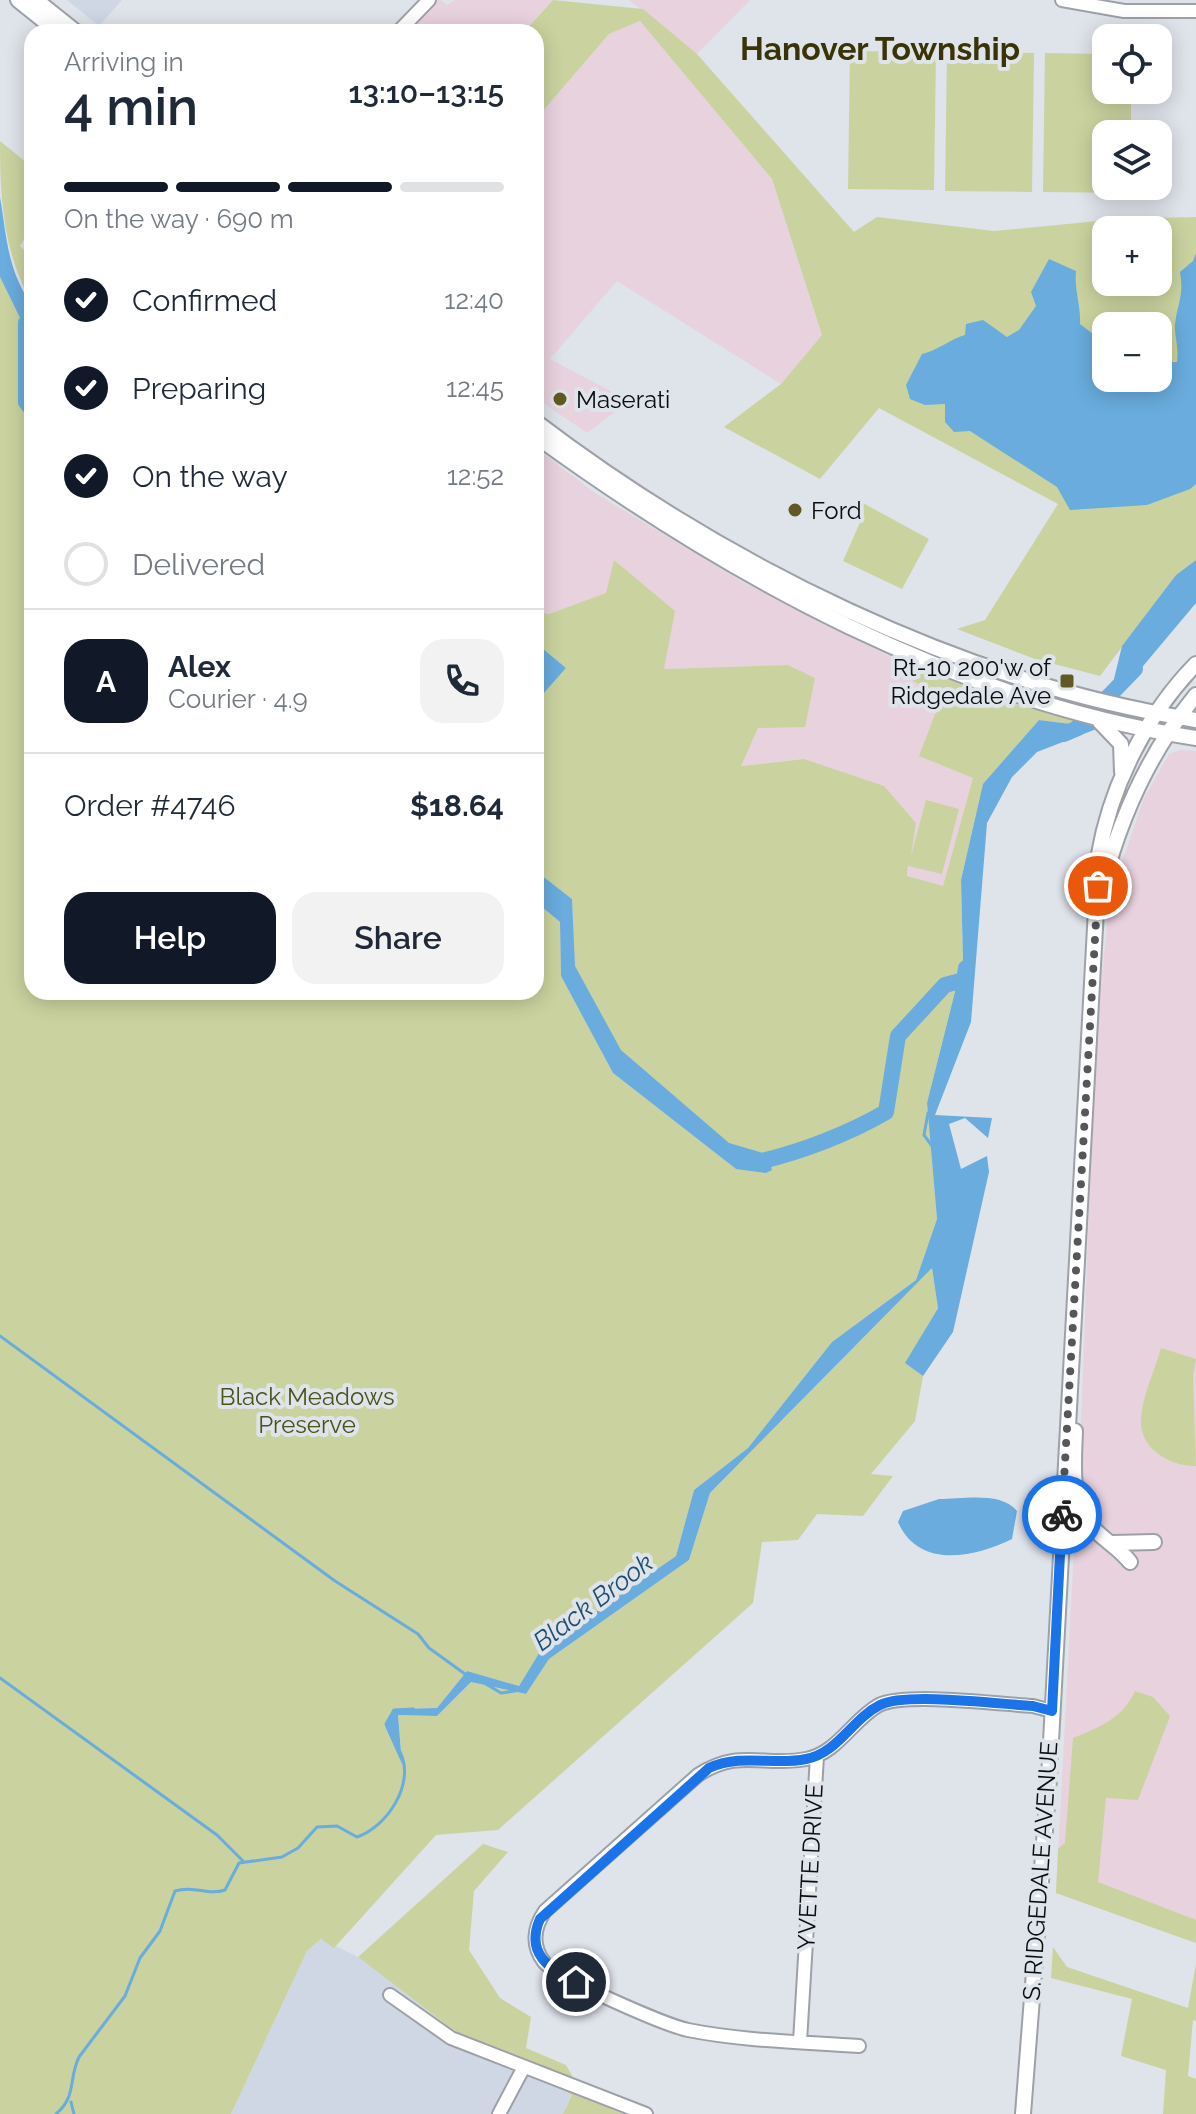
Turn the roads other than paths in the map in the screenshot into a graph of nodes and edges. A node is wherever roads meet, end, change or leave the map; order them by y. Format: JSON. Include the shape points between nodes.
{"nodes":[{"id":1,"x":18,"y":0,"type":"edge"},
{"id":2,"x":36,"y":0,"type":"edge"},
{"id":3,"x":429,"y":0,"type":"edge"},
{"id":4,"x":1062,"y":0,"type":"edge"},
{"id":5,"x":1196,"y":11,"type":"edge"},
{"id":6,"x":48,"y":24,"type":"edge"},
{"id":7,"x":66,"y":24,"type":"edge"},
{"id":8,"x":406,"y":24,"type":"edge"},
{"id":9,"x":544,"y":427,"type":"edge"},
{"id":10,"x":544,"y":442,"type":"edge"},
{"id":11,"x":1196,"y":664,"type":"edge"},
{"id":12,"x":1196,"y":695,"type":"edge"},
{"id":13,"x":1157,"y":713,"type":"junction"},
{"id":14,"x":1178,"y":717,"type":"junction"},
{"id":15,"x":1196,"y":720,"type":"edge"},
{"id":16,"x":1120,"y":729,"type":"junction"},
{"id":17,"x":1148,"y":730,"type":"junction"},
{"id":18,"x":1168,"y":734,"type":"junction"},
{"id":19,"x":1196,"y":738,"type":"edge"},
{"id":20,"x":1122,"y":777,"type":"junction"},
{"id":21,"x":1097,"y":907,"type":"junction"},
{"id":22,"x":1068,"y":1388,"type":"junction"},
{"id":23,"x":1154,"y":1542,"type":"dead end"},
{"id":24,"x":1113,"y":1543,"type":"junction"},
{"id":25,"x":1130,"y":1562,"type":"dead end"},
{"id":26,"x":1052,"y":1711,"type":"junction"},
{"id":27,"x":817,"y":1756,"type":"junction"},
{"id":28,"x":390,"y":1995,"type":"dead end"},
{"id":29,"x":800,"y":2042,"type":"junction"},
{"id":30,"x":859,"y":2046,"type":"dead end"},
{"id":31,"x":524,"y":2067,"type":"junction"},
{"id":32,"x":499,"y":2114,"type":"edge"},
{"id":33,"x":646,"y":2114,"type":"edge"},
{"id":34,"x":1023,"y":2114,"type":"edge"}],
"edges":[{"from":1,"to":6,"type":"main road"},
{"from":2,"to":7,"type":"main road"},
{"from":3,"to":8,"type":"street"},
{"from":4,"to":5,"type":"street","via":[[1124,11]]},
{"from":9,"to":13,"type":"main road","via":[[657,505],[794,582],[963,657],[1059,689]]},
{"from":10,"to":16,"type":"main road","via":[[630,501],[784,593],[923,658]]},
{"from":11,"to":13,"type":"main road"},
{"from":12,"to":14,"type":"main road"},
{"from":13,"to":14,"type":"main road"},
{"from":13,"to":17,"type":"main road"},
{"from":14,"to":15,"type":"main road"},
{"from":14,"to":18,"type":"main road"},
{"from":16,"to":17,"type":"main road"},
{"from":16,"to":20,"type":"main road"},
{"from":17,"to":18,"type":"main road"},
{"from":17,"to":20,"type":"main road"},
{"from":18,"to":19,"type":"main road"},
{"from":18,"to":21,"type":"main road","via":[[1120,825]]},
{"from":20,"to":21,"type":"main road","via":[[1102,836]]},
{"from":21,"to":22,"type":"main road"},
{"from":22,"to":24,"type":"main road","via":[[1076,1412],[1076,1494],[1087,1521]]},
{"from":22,"to":26,"type":"main road","name":"S. RIDGEDALE AVENUE"},
{"from":23,"to":24,"type":"main road"},
{"from":24,"to":25,"type":"main road"},
{"from":26,"to":27,"type":"street","name":"YVETTE DRIVE","via":[[892,1700],[869,1712]]},
{"from":26,"to":34,"type":"main road","name":"S. RIDGEDALE AVENUE"},
{"from":27,"to":29,"type":"street","name":"YVETTE DRIVE"},
{"from":27,"to":29,"type":"street","via":[[735,1759],[709,1768],[545,1911],[535,1935],[541,1959],[553,1971],[669,2025]]},
{"from":28,"to":31,"type":"street","via":[[451,2038]]},
{"from":29,"to":30,"type":"street"},
{"from":31,"to":32,"type":"street"},
{"from":31,"to":33,"type":"street"}]}
